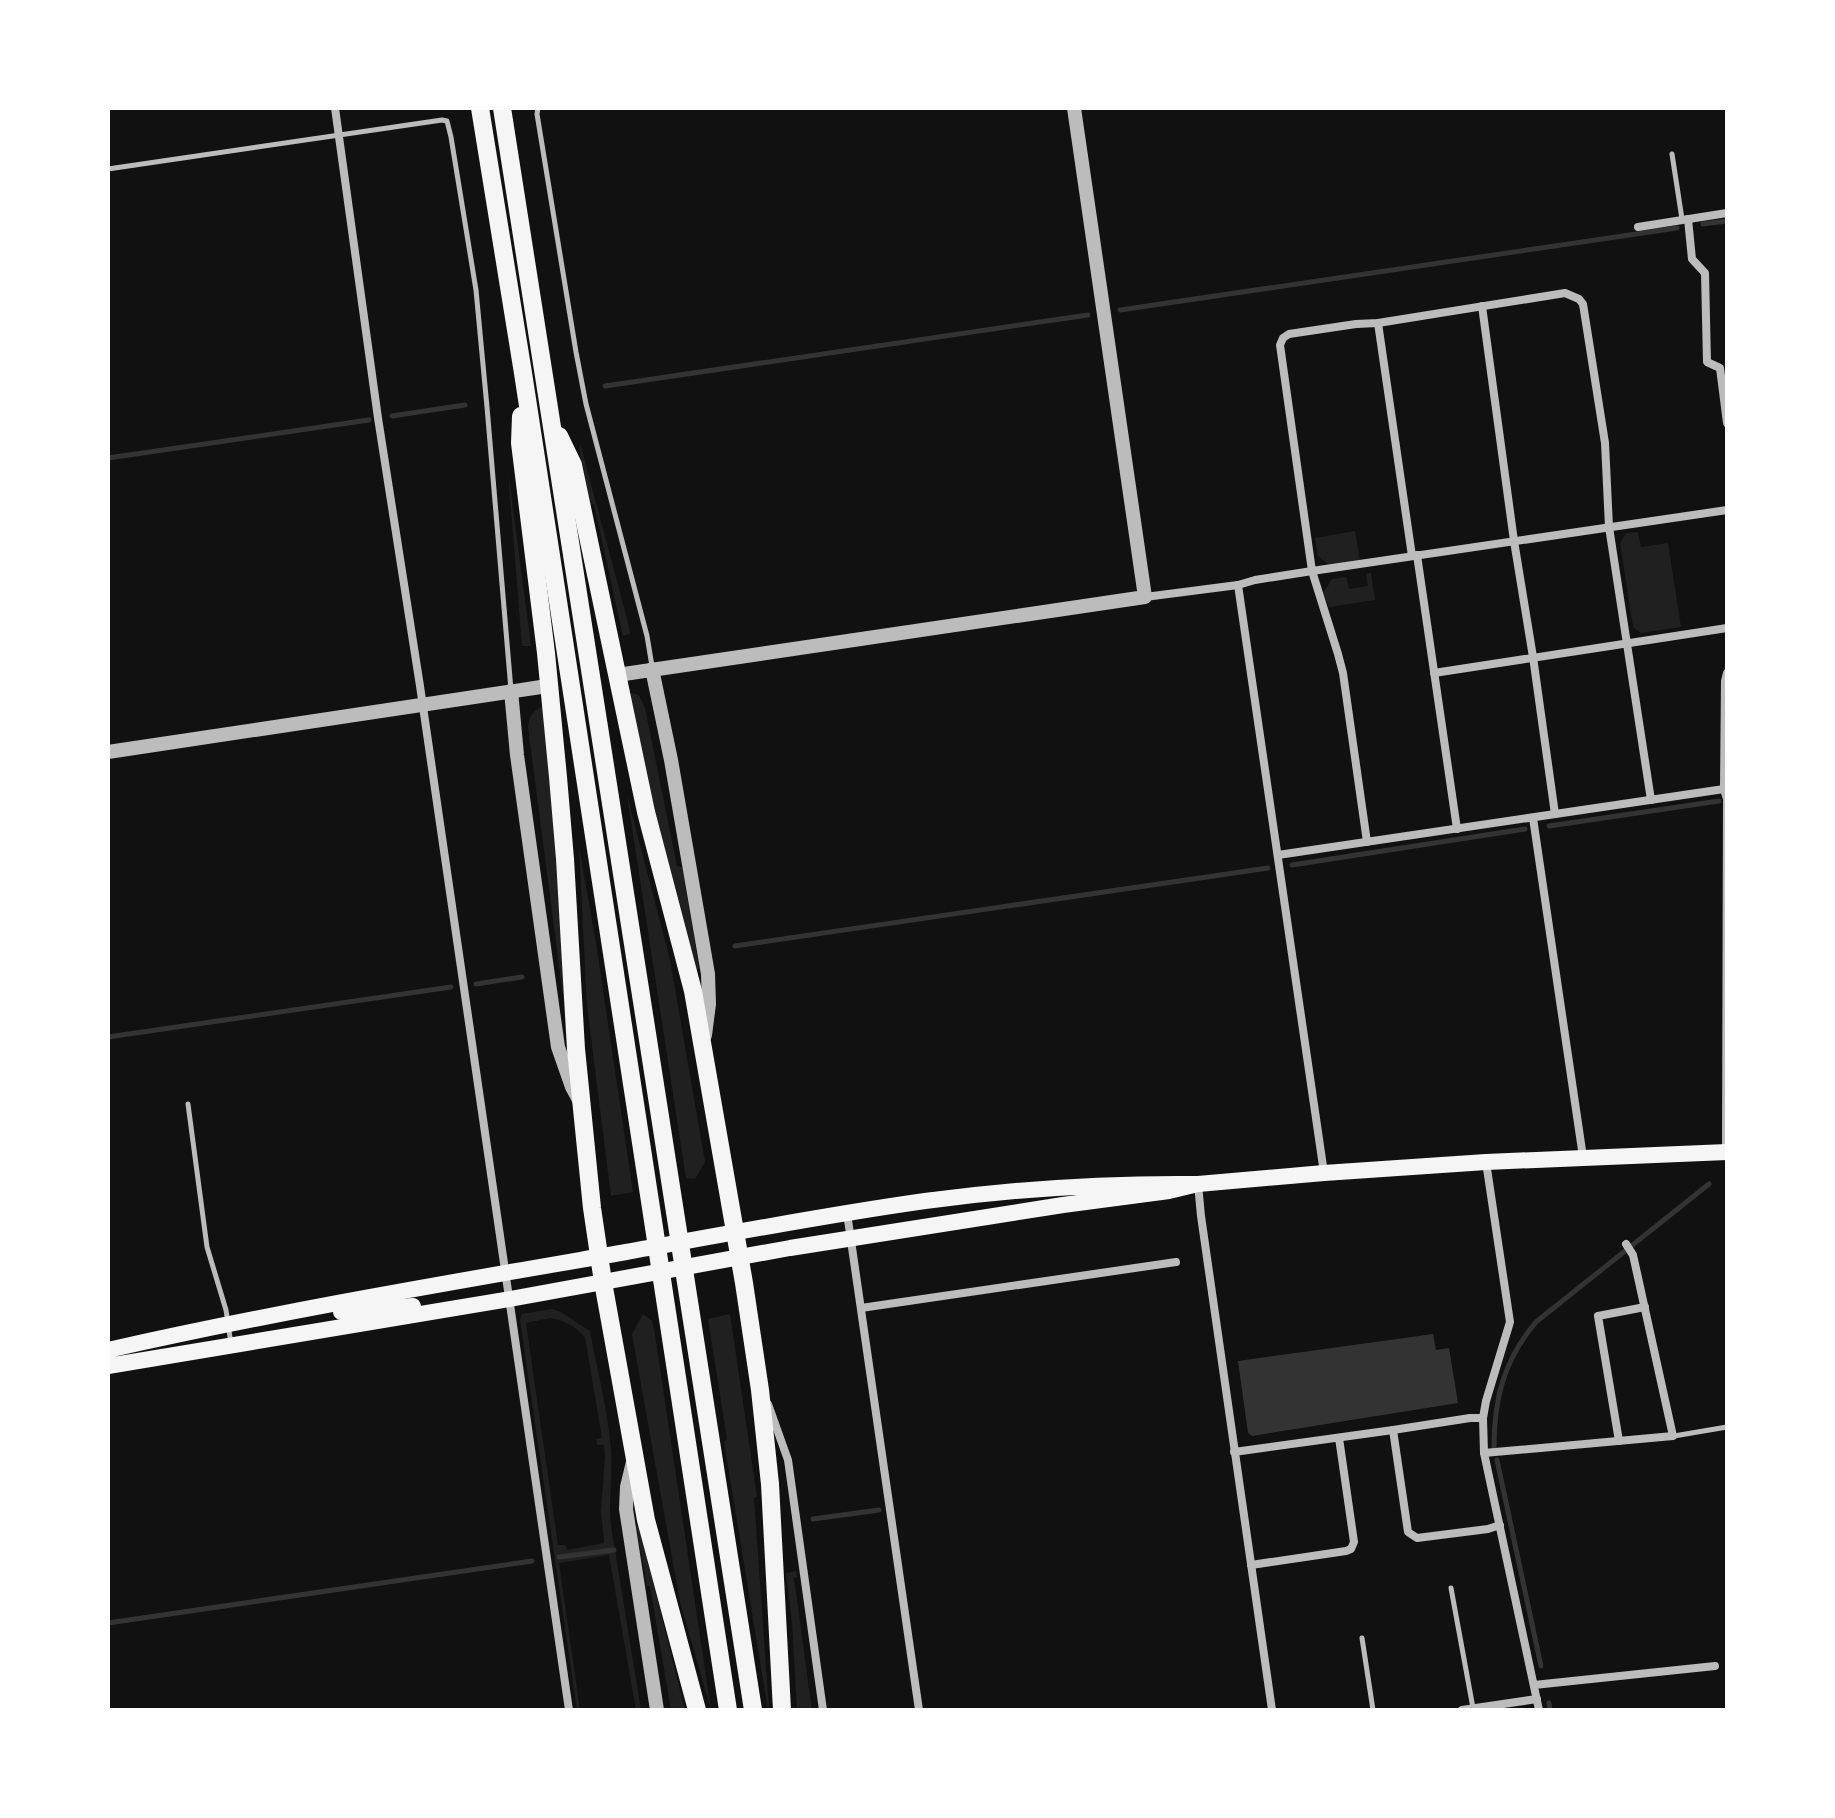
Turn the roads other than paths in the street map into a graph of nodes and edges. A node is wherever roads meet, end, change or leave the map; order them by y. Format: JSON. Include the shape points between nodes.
{"nodes":[{"id":1,"x":335,"y":108,"type":"edge"},
{"id":2,"x":480,"y":108,"type":"edge"},
{"id":3,"x":502,"y":108,"type":"edge"},
{"id":4,"x":538,"y":108,"type":"edge"},
{"id":5,"x":1074,"y":108,"type":"edge"},
{"id":6,"x":339,"y":135,"type":"junction"},
{"id":7,"x":1672,"y":154,"type":"dead end"},
{"id":8,"x":108,"y":169,"type":"edge"},
{"id":9,"x":1727,"y":213,"type":"edge"},
{"id":10,"x":1686,"y":220,"type":"junction"},
{"id":11,"x":1638,"y":227,"type":"dead end"},
{"id":12,"x":1482,"y":306,"type":"junction"},
{"id":13,"x":1378,"y":323,"type":"junction"},
{"id":14,"x":523,"y":373,"type":"junction"},
{"id":15,"x":550,"y":415,"type":"junction"},
{"id":16,"x":1727,"y":423,"type":"edge"},
{"id":17,"x":1727,"y":510,"type":"edge"},
{"id":18,"x":1609,"y":527,"type":"junction"},
{"id":19,"x":1514,"y":541,"type":"junction"},
{"id":20,"x":1414,"y":555,"type":"junction"},
{"id":21,"x":1312,"y":571,"type":"junction"},
{"id":22,"x":1238,"y":585,"type":"junction"},
{"id":23,"x":1145,"y":597,"type":"junction"},
{"id":24,"x":1727,"y":628,"type":"edge"},
{"id":25,"x":1628,"y":643,"type":"junction"},
{"id":26,"x":1533,"y":657,"type":"junction"},
{"id":27,"x":652,"y":669,"type":"junction"},
{"id":28,"x":1434,"y":673,"type":"junction"},
{"id":29,"x":1727,"y":673,"type":"edge"},
{"id":30,"x":624,"y":674,"type":"dead end"},
{"id":31,"x":541,"y":687,"type":"dead end"},
{"id":32,"x":511,"y":691,"type":"junction"},
{"id":33,"x":423,"y":703,"type":"junction"},
{"id":34,"x":108,"y":752,"type":"edge"},
{"id":35,"x":1724,"y":789,"type":"junction"},
{"id":36,"x":1651,"y":800,"type":"junction"},
{"id":37,"x":1555,"y":814,"type":"junction"},
{"id":38,"x":1533,"y":818,"type":"junction"},
{"id":39,"x":1457,"y":829,"type":"junction"},
{"id":40,"x":1367,"y":842,"type":"junction"},
{"id":41,"x":1278,"y":855,"type":"junction"},
{"id":42,"x":703,"y":1049,"type":"junction"},
{"id":43,"x":581,"y":1103,"type":"junction"},
{"id":44,"x":188,"y":1104,"type":"dead end"},
{"id":45,"x":1726,"y":1152,"type":"edge"},
{"id":46,"x":1583,"y":1157,"type":"junction"},
{"id":47,"x":1486,"y":1162,"type":"junction"},
{"id":48,"x":1324,"y":1173,"type":"junction"},
{"id":49,"x":1198,"y":1184,"type":"junction"},
{"id":50,"x":848,"y":1224,"type":"junction"},
{"id":51,"x":596,"y":1235,"type":"junction"},
{"id":52,"x":737,"y":1243,"type":"junction"},
{"id":53,"x":1626,"y":1244,"type":"dead end"},
{"id":54,"x":624,"y":1252,"type":"junction"},
{"id":55,"x":718,"y":1261,"type":"junction"},
{"id":56,"x":1176,"y":1262,"type":"dead end"},
{"id":57,"x":601,"y":1271,"type":"junction"},
{"id":58,"x":506,"y":1272,"type":"junction"},
{"id":59,"x":744,"y":1283,"type":"junction"},
{"id":60,"x":509,"y":1294,"type":"junction"},
{"id":61,"x":1645,"y":1307,"type":"junction"},
{"id":62,"x":861,"y":1308,"type":"junction"},
{"id":63,"x":291,"y":1311,"type":"junction"},
{"id":64,"x":228,"y":1323,"type":"junction"},
{"id":65,"x":231,"y":1345,"type":"junction"},
{"id":66,"x":108,"y":1350,"type":"edge"},
{"id":67,"x":108,"y":1366,"type":"edge"},
{"id":68,"x":760,"y":1390,"type":"junction"},
{"id":69,"x":1483,"y":1418,"type":"junction"},
{"id":70,"x":1727,"y":1427,"type":"edge"},
{"id":71,"x":1393,"y":1430,"type":"junction"},
{"id":72,"x":1673,"y":1436,"type":"junction"},
{"id":73,"x":1339,"y":1438,"type":"junction"},
{"id":74,"x":1619,"y":1441,"type":"junction"},
{"id":75,"x":1234,"y":1452,"type":"junction"},
{"id":76,"x":1484,"y":1453,"type":"junction"},
{"id":77,"x":635,"y":1455,"type":"junction"},
{"id":78,"x":1500,"y":1525,"type":"junction"},
{"id":79,"x":1251,"y":1565,"type":"junction"},
{"id":80,"x":1451,"y":1588,"type":"dead end"},
{"id":81,"x":1362,"y":1638,"type":"dead end"},
{"id":82,"x":1715,"y":1666,"type":"dead end"},
{"id":83,"x":1534,"y":1685,"type":"junction"},
{"id":84,"x":1537,"y":1699,"type":"junction"},
{"id":85,"x":1473,"y":1709,"type":"edge"},
{"id":86,"x":569,"y":1710,"type":"edge"},
{"id":87,"x":657,"y":1710,"type":"edge"},
{"id":88,"x":697,"y":1710,"type":"edge"},
{"id":89,"x":728,"y":1710,"type":"edge"},
{"id":90,"x":753,"y":1710,"type":"edge"},
{"id":91,"x":782,"y":1710,"type":"edge"},
{"id":92,"x":823,"y":1710,"type":"edge"},
{"id":93,"x":919,"y":1710,"type":"edge"},
{"id":94,"x":1272,"y":1710,"type":"edge"},
{"id":95,"x":1373,"y":1710,"type":"edge"},
{"id":96,"x":1462,"y":1710,"type":"edge"},
{"id":97,"x":1539,"y":1710,"type":"edge"}],
"edges":[{"from":1,"to":6,"type":"street"},
{"from":2,"to":14,"type":"highway"},
{"from":3,"to":15,"type":"highway"},
{"from":4,"to":27,"type":"lane","via":[[578,365]]},
{"from":5,"to":23,"type":"street"},
{"from":6,"to":8,"type":"lane"},
{"from":6,"to":32,"type":"lane","via":[[442,120],[449,125],[476,290]]},
{"from":6,"to":33,"type":"street"},
{"from":7,"to":10,"type":"lane"},
{"from":9,"to":10,"type":"street"},
{"from":10,"to":11,"type":"street"},
{"from":10,"to":16,"type":"street","via":[[1692,259],[1705,273],[1707,362],[1720,368]]},
{"from":12,"to":13,"type":"street"},
{"from":12,"to":18,"type":"street","via":[[1565,293],[1583,304],[1605,443]]},
{"from":12,"to":19,"type":"street"},
{"from":13,"to":20,"type":"street"},
{"from":13,"to":21,"type":"street","via":[[1289,334],[1280,345]]},
{"from":14,"to":43,"type":"highway","via":[[520,443],[558,777]]},
{"from":14,"to":89,"type":"highway"},
{"from":15,"to":42,"type":"highway","via":[[573,465],[646,812]]},
{"from":15,"to":90,"type":"highway"},
{"from":17,"to":18,"type":"street"},
{"from":18,"to":19,"type":"street"},
{"from":18,"to":25,"type":"street"},
{"from":19,"to":20,"type":"street"},
{"from":19,"to":26,"type":"street"},
{"from":20,"to":21,"type":"street"},
{"from":20,"to":28,"type":"street"},
{"from":21,"to":22,"type":"street"},
{"from":21,"to":40,"type":"street","via":[[1343,673]]},
{"from":22,"to":23,"type":"street"},
{"from":22,"to":41,"type":"street"},
{"from":23,"to":27,"type":"street"},
{"from":24,"to":25,"type":"street"},
{"from":25,"to":26,"type":"street"},
{"from":25,"to":36,"type":"street"},
{"from":26,"to":28,"type":"street"},
{"from":26,"to":37,"type":"street"},
{"from":27,"to":30,"type":"street"},
{"from":27,"to":42,"type":"street","via":[[708,974]]},
{"from":28,"to":39,"type":"street"},
{"from":29,"to":35,"type":"street"},
{"from":31,"to":32,"type":"street"},
{"from":32,"to":33,"type":"street"},
{"from":32,"to":43,"type":"street","via":[[558,1047]]},
{"from":33,"to":34,"type":"street"},
{"from":33,"to":58,"type":"street"},
{"from":35,"to":36,"type":"street"},
{"from":35,"to":45,"type":"street"},
{"from":36,"to":37,"type":"street"},
{"from":37,"to":38,"type":"street"},
{"from":38,"to":39,"type":"street"},
{"from":38,"to":46,"type":"street"},
{"from":39,"to":40,"type":"street"},
{"from":40,"to":41,"type":"street"},
{"from":41,"to":48,"type":"street"},
{"from":42,"to":52,"type":"highway"},
{"from":43,"to":51,"type":"highway"},
{"from":44,"to":64,"type":"lane","via":[[207,1247]]},
{"from":45,"to":46,"type":"main road"},
{"from":46,"to":47,"type":"main road"},
{"from":47,"to":48,"type":"main road"},
{"from":47,"to":69,"type":"street","via":[[1510,1322]]},
{"from":48,"to":49,"type":"main road"},
{"from":49,"to":50,"type":"main road","via":[[1063,1205]]},
{"from":49,"to":50,"type":"main road","via":[[935,1200]]},
{"from":49,"to":75,"type":"street"},
{"from":50,"to":52,"type":"main road"},
{"from":50,"to":52,"type":"main road"},
{"from":50,"to":62,"type":"street"},
{"from":51,"to":54,"type":"main road"},
{"from":51,"to":57,"type":"highway"},
{"from":52,"to":54,"type":"main road"},
{"from":52,"to":55,"type":"main road"},
{"from":52,"to":59,"type":"highway"},
{"from":53,"to":61,"type":"street"},
{"from":54,"to":57,"type":"main road"},
{"from":55,"to":57,"type":"main road"},
{"from":55,"to":59,"type":"main road"},
{"from":56,"to":62,"type":"street"},
{"from":57,"to":58,"type":"main road"},
{"from":57,"to":60,"type":"main road"},
{"from":57,"to":77,"type":"highway"},
{"from":58,"to":60,"type":"street"},
{"from":58,"to":63,"type":"main road"},
{"from":59,"to":68,"type":"highway"},
{"from":60,"to":63,"type":"main road","via":[[337,1312]]},
{"from":60,"to":65,"type":"main road"},
{"from":60,"to":86,"type":"street"},
{"from":61,"to":72,"type":"street"},
{"from":61,"to":74,"type":"street","via":[[1598,1316]]},
{"from":62,"to":93,"type":"street"},
{"from":63,"to":64,"type":"main road"},
{"from":64,"to":65,"type":"lane"},
{"from":64,"to":66,"type":"main road"},
{"from":65,"to":67,"type":"main road"},
{"from":68,"to":91,"type":"highway"},
{"from":68,"to":92,"type":"street","via":[[788,1460]]},
{"from":69,"to":71,"type":"street"},
{"from":69,"to":76,"type":"street"},
{"from":70,"to":72,"type":"lane"},
{"from":71,"to":73,"type":"street"},
{"from":71,"to":78,"type":"street","via":[[1408,1532],[1417,1538]]},
{"from":72,"to":74,"type":"street"},
{"from":73,"to":75,"type":"street"},
{"from":73,"to":79,"type":"street","via":[[1353,1546]]},
{"from":74,"to":76,"type":"street"},
{"from":75,"to":79,"type":"street"},
{"from":76,"to":78,"type":"street"},
{"from":77,"to":87,"type":"street","via":[[626,1509]]},
{"from":77,"to":88,"type":"highway","via":[[646,1520]]},
{"from":78,"to":83,"type":"street"},
{"from":79,"to":94,"type":"street"},
{"from":80,"to":85,"type":"lane"},
{"from":81,"to":95,"type":"lane"},
{"from":82,"to":83,"type":"street"},
{"from":83,"to":84,"type":"street"},
{"from":84,"to":85,"type":"street"},
{"from":84,"to":97,"type":"street"},
{"from":85,"to":96,"type":"street"}]}
